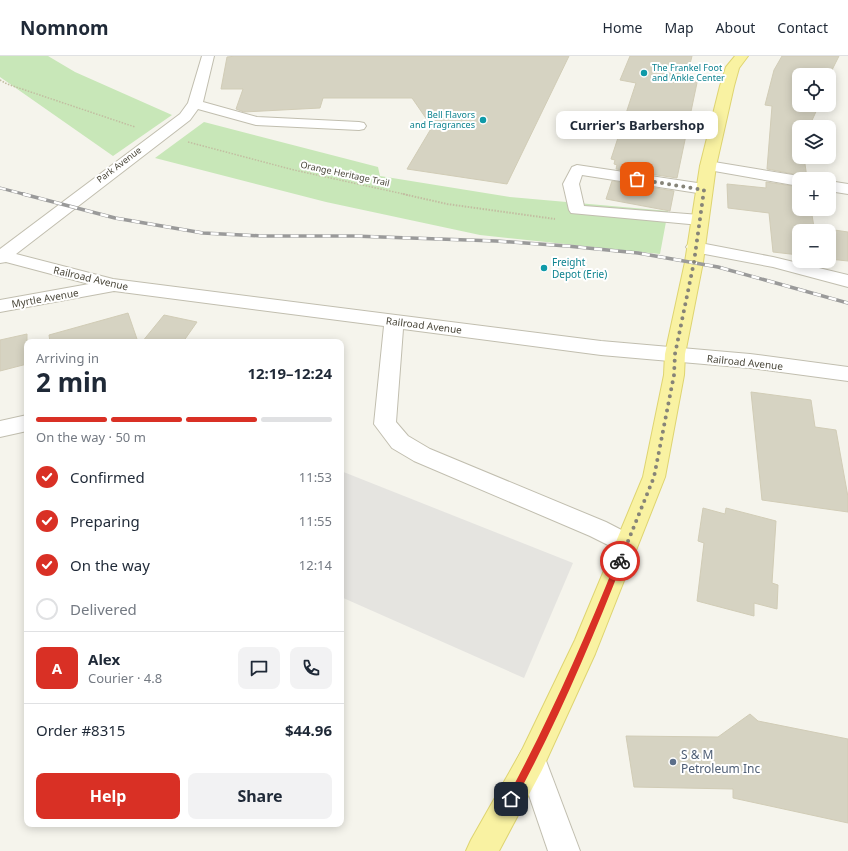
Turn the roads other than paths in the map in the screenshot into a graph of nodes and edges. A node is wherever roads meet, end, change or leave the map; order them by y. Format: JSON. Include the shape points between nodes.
{"nodes":[{"id":1,"x":742,"y":56,"type":"edge"},
{"id":2,"x":206,"y":58,"type":"edge"},
{"id":3,"x":195,"y":104,"type":"junction"},
{"id":4,"x":359,"y":126,"type":"dead end"},
{"id":5,"x":708,"y":166,"type":"junction"},
{"id":6,"x":792,"y":180,"type":"edge"},
{"id":7,"x":836,"y":187,"type":"edge"},
{"id":8,"x":848,"y":188,"type":"edge"},
{"id":9,"x":704,"y":190,"type":"junction"},
{"id":10,"x":700,"y":220,"type":"junction"},
{"id":11,"x":696,"y":247,"type":"junction"},
{"id":12,"x":1,"y":256,"type":"edge"},
{"id":13,"x":848,"y":280,"type":"edge"},
{"id":14,"x":113,"y":285,"type":"junction"},
{"id":15,"x":0,"y":306,"type":"edge"},
{"id":16,"x":394,"y":322,"type":"junction"},
{"id":17,"x":675,"y":354,"type":"junction"},
{"id":18,"x":848,"y":374,"type":"edge"},
{"id":19,"x":24,"y":424,"type":"edge"},
{"id":20,"x":0,"y":429,"type":"edge"},
{"id":21,"x":626,"y":544,"type":"junction"},
{"id":22,"x":532,"y":760,"type":"junction"},
{"id":23,"x":482,"y":851,"type":"edge"},
{"id":24,"x":564,"y":851,"type":"edge"}],
"edges":[{"from":1,"to":5,"type":"main road","via":[[733,67],[727,86]]},
{"from":2,"to":3,"type":"street","name":"Park Avenue"},
{"from":3,"to":4,"type":"street","via":[[256,121]]},
{"from":3,"to":12,"type":"street","name":"Park Avenue","via":[[185,117]]},
{"from":5,"to":6,"type":"street"},
{"from":5,"to":9,"type":"main road"},
{"from":7,"to":8,"type":"street"},
{"from":9,"to":10,"type":"main road"},
{"from":9,"to":10,"type":"street","via":[[577,170],[571,184],[577,210]]},
{"from":10,"to":11,"type":"main road"},
{"from":11,"to":13,"type":"street"},
{"from":11,"to":17,"type":"main road"},
{"from":12,"to":14,"type":"street","name":"Railroad Avenue"},
{"from":14,"to":15,"type":"street","name":"Myrtle Avenue"},
{"from":14,"to":16,"type":"street","name":"Railroad Avenue"},
{"from":16,"to":17,"type":"street","name":"Railroad Avenue","via":[[601,348]]},
{"from":16,"to":21,"type":"street","via":[[386,424],[400,442],[422,455],[598,528]]},
{"from":17,"to":18,"type":"street","name":"Railroad Avenue"},
{"from":17,"to":21,"type":"main road","via":[[674,375],[654,477]]},
{"from":19,"to":20,"type":"street"},
{"from":21,"to":22,"type":"main road","via":[[586,645]]},
{"from":22,"to":23,"type":"main road"},
{"from":22,"to":24,"type":"street"}]}
